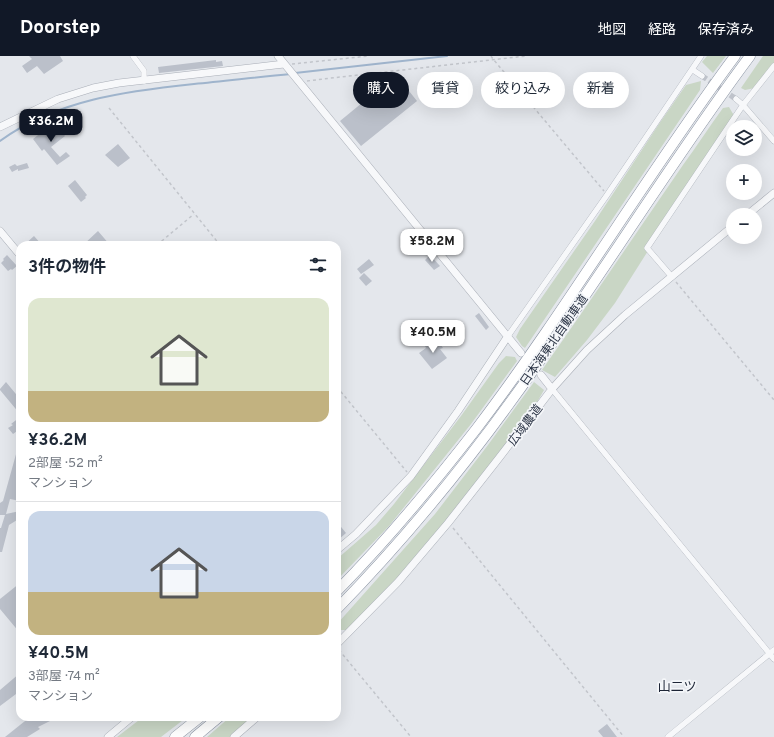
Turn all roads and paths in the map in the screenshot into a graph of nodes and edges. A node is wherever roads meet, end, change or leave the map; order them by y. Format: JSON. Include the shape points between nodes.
{"nodes":[{"id":1,"x":133,"y":56,"type":"edge"},
{"id":2,"x":278,"y":56,"type":"edge"},
{"id":3,"x":369,"y":56,"type":"edge"},
{"id":4,"x":491,"y":56,"type":"edge"},
{"id":5,"x":526,"y":56,"type":"edge"},
{"id":6,"x":702,"y":56,"type":"edge"},
{"id":7,"x":735,"y":56,"type":"edge"},
{"id":8,"x":750,"y":56,"type":"edge"},
{"id":9,"x":493,"y":60,"type":"junction"},
{"id":10,"x":774,"y":66,"type":"edge"},
{"id":11,"x":286,"y":67,"type":"junction"},
{"id":12,"x":693,"y":70,"type":"junction"},
{"id":13,"x":702,"y":76,"type":"tunnel mouth"},
{"id":14,"x":144,"y":80,"type":"junction"},
{"id":15,"x":299,"y":81,"type":"junction"},
{"id":16,"x":736,"y":99,"type":"tunnel mouth"},
{"id":17,"x":743,"y":105,"type":"junction"},
{"id":18,"x":109,"y":108,"type":"dead end"},
{"id":19,"x":0,"y":127,"type":"edge"},
{"id":20,"x":774,"y":141,"type":"edge"},
{"id":21,"x":774,"y":192,"type":"edge"},
{"id":22,"x":608,"y":195,"type":"junction"},
{"id":23,"x":755,"y":208,"type":"edge"},
{"id":24,"x":194,"y":214,"type":"junction"},
{"id":25,"x":0,"y":231,"type":"edge"},
{"id":26,"x":726,"y":232,"type":"edge"},
{"id":27,"x":162,"y":241,"type":"edge"},
{"id":28,"x":217,"y":241,"type":"edge"},
{"id":29,"x":16,"y":250,"type":"edge"},
{"id":30,"x":672,"y":277,"type":"junction"},
{"id":31,"x":508,"y":336,"type":"junction"},
{"id":32,"x":521,"y":353,"type":"dead end"},
{"id":33,"x":541,"y":375,"type":"dead end"},
{"id":34,"x":552,"y":389,"type":"junction"},
{"id":35,"x":341,"y":392,"type":"edge"},
{"id":36,"x":774,"y":400,"type":"edge"},
{"id":37,"x":411,"y":476,"type":"junction"},
{"id":38,"x":448,"y":523,"type":"junction"},
{"id":39,"x":341,"y":547,"type":"edge"},
{"id":40,"x":341,"y":587,"type":"edge"},
{"id":41,"x":341,"y":605,"type":"edge"},
{"id":42,"x":341,"y":640,"type":"edge"},
{"id":43,"x":341,"y":652,"type":"edge"},
{"id":44,"x":772,"y":652,"type":"edge"},
{"id":45,"x":774,"y":659,"type":"edge"},
{"id":46,"x":127,"y":721,"type":"edge"},
{"id":47,"x":195,"y":721,"type":"edge"},
{"id":48,"x":214,"y":721,"type":"edge"},
{"id":49,"x":252,"y":721,"type":"edge"},
{"id":50,"x":108,"y":737,"type":"edge"},
{"id":51,"x":175,"y":737,"type":"edge"},
{"id":52,"x":195,"y":737,"type":"edge"},
{"id":53,"x":234,"y":737,"type":"edge"},
{"id":54,"x":411,"y":737,"type":"edge"},
{"id":55,"x":624,"y":737,"type":"edge"},
{"id":56,"x":668,"y":737,"type":"edge"}],
"edges":[{"from":1,"to":14,"type":"street","via":[[144,71]]},
{"from":2,"to":11,"type":"street"},
{"from":3,"to":11,"type":"path"},
{"from":4,"to":9,"type":"path"},
{"from":5,"to":9,"type":"path"},
{"from":6,"to":12,"type":"street"},
{"from":7,"to":40,"type":"highway","name":"日本海東北自動車道","via":[[477,427],[411,510]]},
{"from":8,"to":41,"type":"highway","name":"日本海東北自動車道","via":[[540,362],[490,430],[420,518]]},
{"from":9,"to":15,"type":"path"},
{"from":9,"to":22,"type":"path"},
{"from":10,"to":17,"type":"street"},
{"from":11,"to":14,"type":"street"},
{"from":11,"to":15,"type":"street"},
{"from":12,"to":13,"type":"street"},
{"from":12,"to":22,"type":"street"},
{"from":14,"to":19,"type":"street","via":[[93,88],[58,99]]},
{"from":15,"to":31,"type":"street"},
{"from":16,"to":17,"type":"street"},
{"from":17,"to":20,"type":"street"},
{"from":17,"to":30,"type":"street","via":[[647,248]]},
{"from":18,"to":24,"type":"path"},
{"from":21,"to":23,"type":"street"},
{"from":22,"to":31,"type":"street"},
{"from":24,"to":27,"type":"path"},
{"from":24,"to":28,"type":"path"},
{"from":25,"to":29,"type":"street"},
{"from":26,"to":30,"type":"street","name":"広域農道"},
{"from":30,"to":34,"type":"street","name":"広域農道","via":[[606,332]]},
{"from":30,"to":36,"type":"path"},
{"from":31,"to":32,"type":"street"},
{"from":31,"to":37,"type":"street"},
{"from":33,"to":34,"type":"street"},
{"from":34,"to":38,"type":"street","name":"広域農道"},
{"from":34,"to":44,"type":"street"},
{"from":35,"to":37,"type":"path"},
{"from":37,"to":39,"type":"street"},
{"from":38,"to":42,"type":"street","name":"広域農道","via":[[398,582]]},
{"from":38,"to":55,"type":"path"},
{"from":43,"to":54,"type":"path"},
{"from":44,"to":45,"type":"street"},
{"from":44,"to":56,"type":"street"},
{"from":46,"to":50,"type":"street"},
{"from":47,"to":51,"type":"highway"},
{"from":48,"to":52,"type":"highway"},
{"from":49,"to":53,"type":"street"}]}
